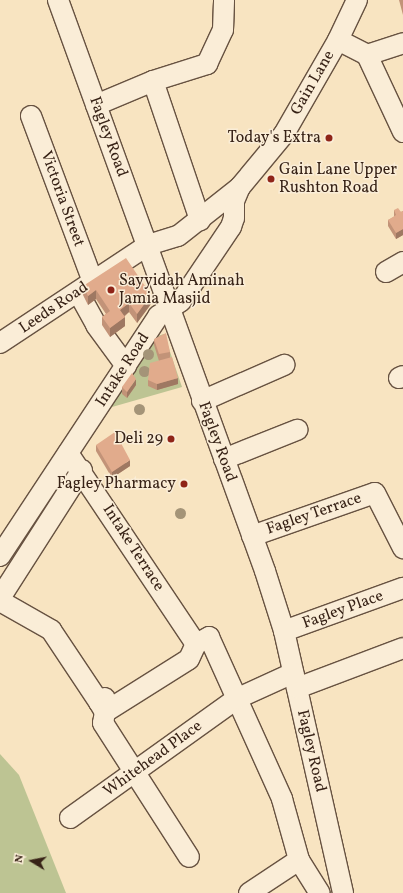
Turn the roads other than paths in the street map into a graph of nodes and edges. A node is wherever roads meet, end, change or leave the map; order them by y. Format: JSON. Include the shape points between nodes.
{"nodes":[{"id":1,"x":58,"y":0,"type":"edge"},
{"id":2,"x":224,"y":0,"type":"edge"},
{"id":3,"x":357,"y":0,"type":"edge"},
{"id":4,"x":338,"y":40,"type":"junction"},
{"id":5,"x":403,"y":43,"type":"edge"},
{"id":6,"x":367,"y":55,"type":"junction"},
{"id":7,"x":153,"y":81,"type":"junction"},
{"id":8,"x":96,"y":105,"type":"junction"},
{"id":9,"x":31,"y":116,"type":"dead end"},
{"id":10,"x":403,"y":132,"type":"edge"},
{"id":11,"x":240,"y":187,"type":"junction"},
{"id":12,"x":200,"y":220,"type":"junction"},
{"id":13,"x":148,"y":245,"type":"junction"},
{"id":14,"x":85,"y":287,"type":"junction"},
{"id":15,"x":172,"y":310,"type":"junction"},
{"id":16,"x":0,"y":342,"type":"edge"},
{"id":17,"x":284,"y":365,"type":"dead end"},
{"id":18,"x":126,"y":366,"type":"junction"},
{"id":19,"x":202,"y":401,"type":"junction"},
{"id":20,"x":297,"y":430,"type":"dead end"},
{"id":21,"x":68,"y":453,"type":"junction"},
{"id":22,"x":224,"y":460,"type":"junction"},
{"id":23,"x":82,"y":470,"type":"junction"},
{"id":24,"x":252,"y":536,"type":"junction"},
{"id":25,"x":403,"y":548,"type":"edge"},
{"id":26,"x":0,"y":556,"type":"edge"},
{"id":27,"x":403,"y":588,"type":"edge"},
{"id":28,"x":0,"y":599,"type":"edge"},
{"id":29,"x":284,"y":631,"type":"junction"},
{"id":30,"x":196,"y":644,"type":"junction"},
{"id":31,"x":403,"y":648,"type":"edge"},
{"id":32,"x":295,"y":681,"type":"junction"},
{"id":33,"x":236,"y":700,"type":"junction"},
{"id":34,"x":103,"y":704,"type":"junction"},
{"id":35,"x":135,"y":771,"type":"junction"},
{"id":36,"x":70,"y":818,"type":"dead end"},
{"id":37,"x":189,"y":857,"type":"dead end"},
{"id":38,"x":299,"y":860,"type":"junction"},
{"id":39,"x":249,"y":893,"type":"edge"},
{"id":40,"x":320,"y":893,"type":"edge"},
{"id":41,"x":343,"y":893,"type":"edge"}],
"edges":[{"from":1,"to":8,"type":"street","name":"Fagley Road"},
{"from":2,"to":7,"type":"street","via":[[223,30],[207,64]]},
{"from":3,"to":4,"type":"street","name":"Gain Lane"},
{"from":4,"to":6,"type":"street"},
{"from":4,"to":11,"type":"street","name":"Gain Lane","via":[[284,134]]},
{"from":5,"to":6,"type":"street"},
{"from":6,"to":10,"type":"street"},
{"from":7,"to":8,"type":"street"},
{"from":7,"to":12,"type":"street"},
{"from":8,"to":13,"type":"street","name":"Fagley Road"},
{"from":9,"to":14,"type":"street","name":"Victoria Street"},
{"from":11,"to":12,"type":"street","name":"Gain Lane"},
{"from":11,"to":15,"type":"street","name":"Intake Road","via":[[234,201],[234,218],[231,226],[181,301]]},
{"from":12,"to":13,"type":"street","name":"Gain Lane","via":[[178,236]]},
{"from":13,"to":14,"type":"street","name":"Leeds Road"},
{"from":13,"to":15,"type":"street","name":"Fagley Road"},
{"from":14,"to":16,"type":"street","name":"Leeds Road"},
{"from":14,"to":18,"type":"street","name":"Victoria Street","via":[[96,325]]},
{"from":15,"to":18,"type":"street","name":"Intake Road","via":[[158,316]]},
{"from":15,"to":19,"type":"street","name":"Fagley Road"},
{"from":17,"to":19,"type":"street"},
{"from":18,"to":21,"type":"street","name":"Intake Road"},
{"from":19,"to":22,"type":"street","name":"Fagley Road"},
{"from":20,"to":22,"type":"street"},
{"from":21,"to":23,"type":"street","name":"Intake Terrace"},
{"from":21,"to":26,"type":"street","name":"Intake Road"},
{"from":22,"to":24,"type":"street","name":"Fagley Road"},
{"from":23,"to":28,"type":"street"},
{"from":23,"to":30,"type":"street","name":"Intake Terrace"},
{"from":24,"to":25,"type":"street","name":"Fagley Terrace","via":[[375,493]]},
{"from":24,"to":29,"type":"street","name":"Fagley Road"},
{"from":27,"to":29,"type":"street","name":"Fagley Place"},
{"from":28,"to":34,"type":"street","via":[[51,630]]},
{"from":29,"to":32,"type":"street","name":"Fagley Road"},
{"from":30,"to":33,"type":"street","via":[[209,637]]},
{"from":30,"to":34,"type":"street","via":[[189,659]]},
{"from":31,"to":32,"type":"street","name":"Whitehead Place"},
{"from":32,"to":33,"type":"street","name":"Whitehead Place"},
{"from":32,"to":41,"type":"street","name":"Fagley Road"},
{"from":33,"to":35,"type":"street","name":"Whitehead Place"},
{"from":33,"to":38,"type":"street","via":[[282,799]]},
{"from":34,"to":35,"type":"street","via":[[103,724]]},
{"from":35,"to":36,"type":"street","name":"Whitehead Place"},
{"from":35,"to":37,"type":"street"},
{"from":38,"to":39,"type":"street"},
{"from":38,"to":40,"type":"street"}]}
